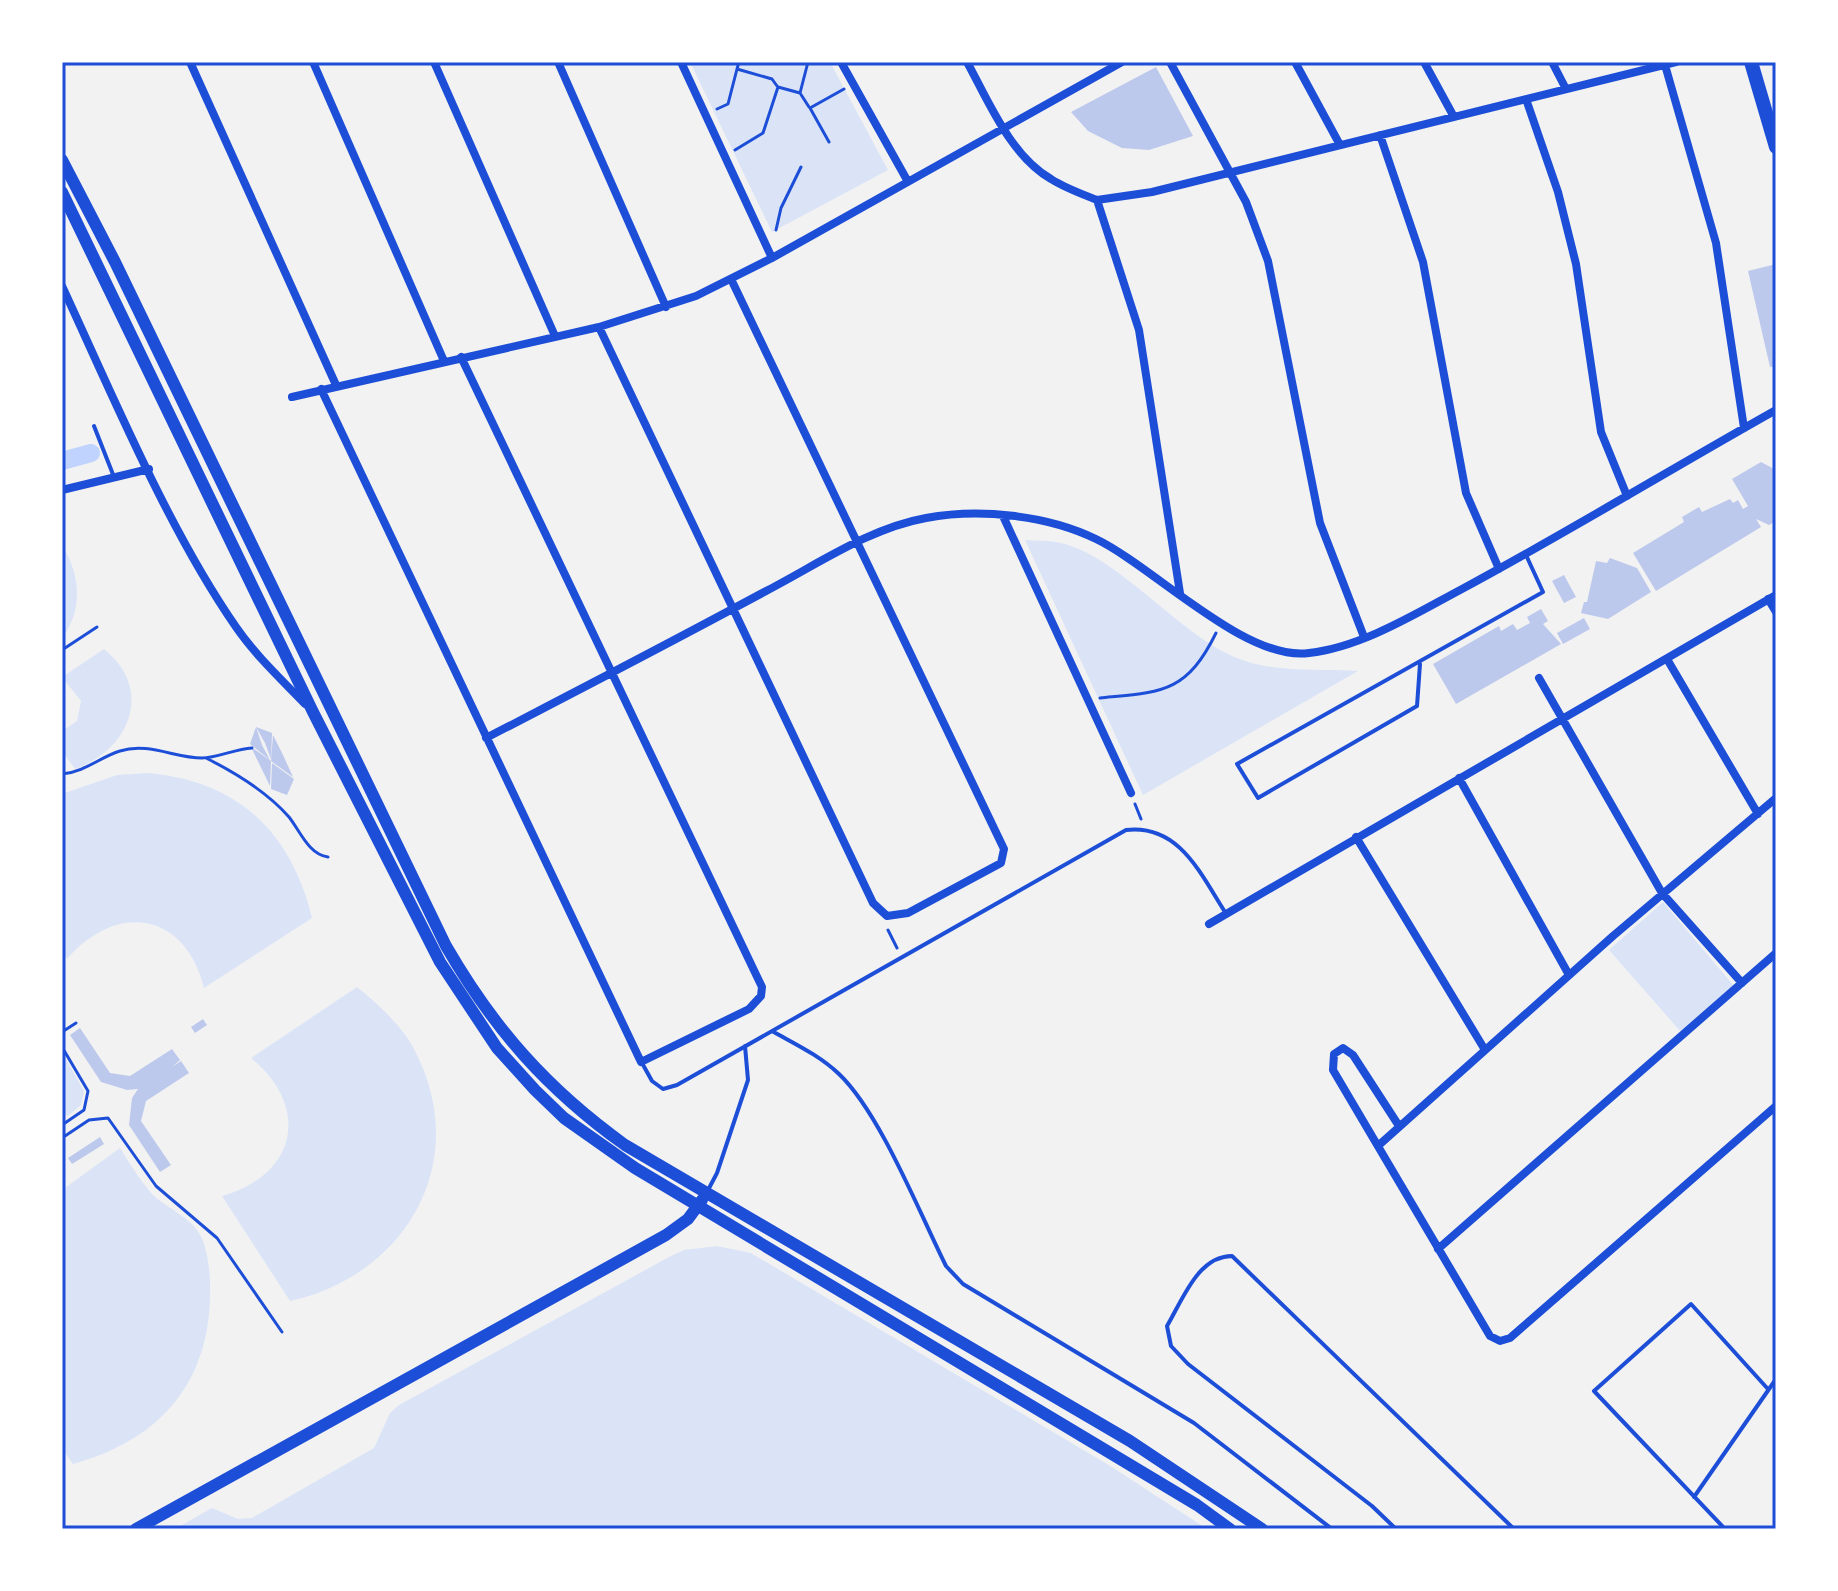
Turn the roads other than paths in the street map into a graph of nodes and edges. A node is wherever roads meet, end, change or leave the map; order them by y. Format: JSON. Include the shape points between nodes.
{"nodes":[{"id":1,"x":190,"y":62,"type":"edge"},
{"id":2,"x":313,"y":62,"type":"edge"},
{"id":3,"x":434,"y":62,"type":"edge"},
{"id":4,"x":558,"y":62,"type":"edge"},
{"id":5,"x":681,"y":62,"type":"edge"},
{"id":6,"x":841,"y":62,"type":"edge"},
{"id":7,"x":967,"y":62,"type":"edge"},
{"id":8,"x":1122,"y":62,"type":"edge"},
{"id":9,"x":1170,"y":62,"type":"edge"},
{"id":10,"x":1295,"y":62,"type":"edge"},
{"id":11,"x":1424,"y":62,"type":"edge"},
{"id":12,"x":1552,"y":62,"type":"edge"},
{"id":13,"x":1676,"y":62,"type":"edge"},
{"id":14,"x":1751,"y":62,"type":"edge"},
{"id":15,"x":1665,"y":65,"type":"junction"},
{"id":16,"x":1566,"y":89,"type":"junction"},
{"id":17,"x":1526,"y":99,"type":"junction"},
{"id":18,"x":1454,"y":117,"type":"junction"},
{"id":19,"x":1002,"y":127,"type":"junction"},
{"id":20,"x":1380,"y":135,"type":"junction"},
{"id":21,"x":1340,"y":145,"type":"junction"},
{"id":22,"x":1776,"y":147,"type":"edge"},
{"id":23,"x":62,"y":160,"type":"edge"},
{"id":24,"x":1230,"y":172,"type":"junction"},
{"id":25,"x":907,"y":180,"type":"junction"},
{"id":26,"x":62,"y":192,"type":"edge"},
{"id":27,"x":1097,"y":200,"type":"junction"},
{"id":28,"x":772,"y":258,"type":"junction"},
{"id":29,"x":731,"y":279,"type":"junction"},
{"id":30,"x":62,"y":286,"type":"edge"},
{"id":31,"x":666,"y":307,"type":"junction"},
{"id":32,"x":599,"y":327,"type":"junction"},
{"id":33,"x":555,"y":336,"type":"junction"},
{"id":34,"x":461,"y":357,"type":"junction"},
{"id":35,"x":444,"y":361,"type":"junction"},
{"id":36,"x":336,"y":385,"type":"junction"},
{"id":37,"x":321,"y":389,"type":"junction"},
{"id":38,"x":292,"y":397,"type":"dead end"},
{"id":39,"x":1776,"y":410,"type":"edge"},
{"id":40,"x":94,"y":426,"type":"dead end"},
{"id":41,"x":1744,"y":428,"type":"junction"},
{"id":42,"x":149,"y":469,"type":"junction"},
{"id":43,"x":114,"y":477,"type":"junction"},
{"id":44,"x":62,"y":490,"type":"edge"},
{"id":45,"x":1627,"y":496,"type":"junction"},
{"id":46,"x":1003,"y":516,"type":"junction"},
{"id":47,"x":857,"y":543,"type":"junction"},
{"id":48,"x":1526,"y":554,"type":"junction"},
{"id":49,"x":1499,"y":569,"type":"junction"},
{"id":50,"x":1180,"y":593,"type":"junction"},
{"id":51,"x":1772,"y":597,"type":"edge"},
{"id":52,"x":732,"y":609,"type":"junction"},
{"id":53,"x":1776,"y":612,"type":"edge"},
{"id":54,"x":1364,"y":637,"type":"junction"},
{"id":55,"x":1667,"y":659,"type":"junction"},
{"id":56,"x":1420,"y":664,"type":"junction"},
{"id":57,"x":610,"y":674,"type":"junction"},
{"id":58,"x":1539,"y":678,"type":"dead end"},
{"id":59,"x":313,"y":712,"type":"junction"},
{"id":60,"x":1564,"y":717,"type":"junction"},
{"id":61,"x":486,"y":738,"type":"junction"},
{"id":62,"x":1459,"y":778,"type":"junction"},
{"id":63,"x":1131,"y":793,"type":"road end"},
{"id":64,"x":1776,"y":798,"type":"edge"},
{"id":65,"x":1758,"y":814,"type":"junction"},
{"id":66,"x":1356,"y":837,"type":"junction"},
{"id":67,"x":1662,"y":893,"type":"junction"},
{"id":68,"x":1226,"y":914,"type":"junction"},
{"id":69,"x":1209,"y":924,"type":"dead end"},
{"id":70,"x":1776,"y":953,"type":"edge"},
{"id":71,"x":1569,"y":975,"type":"junction"},
{"id":72,"x":1742,"y":983,"type":"junction"},
{"id":73,"x":772,"y":1031,"type":"junction"},
{"id":74,"x":745,"y":1046,"type":"junction"},
{"id":75,"x":1485,"y":1050,"type":"junction"},
{"id":76,"x":641,"y":1062,"type":"junction"},
{"id":77,"x":1776,"y":1106,"type":"edge"},
{"id":78,"x":1399,"y":1126,"type":"junction"},
{"id":79,"x":1379,"y":1145,"type":"junction"},
{"id":80,"x":706,"y":1194,"type":"junction"},
{"id":81,"x":698,"y":1206,"type":"junction"},
{"id":82,"x":1438,"y":1249,"type":"junction"},
{"id":83,"x":1776,"y":1379,"type":"edge"},
{"id":84,"x":1767,"y":1388,"type":"junction"},
{"id":85,"x":1694,"y":1497,"type":"junction"},
{"id":86,"x":136,"y":1529,"type":"edge"},
{"id":87,"x":1230,"y":1529,"type":"edge"},
{"id":88,"x":1262,"y":1529,"type":"edge"},
{"id":89,"x":1332,"y":1529,"type":"edge"},
{"id":90,"x":1396,"y":1529,"type":"edge"},
{"id":91,"x":1514,"y":1529,"type":"edge"},
{"id":92,"x":1725,"y":1529,"type":"edge"}],
"edges":[{"from":1,"to":36,"type":"street"},
{"from":2,"to":35,"type":"street"},
{"from":3,"to":33,"type":"street"},
{"from":4,"to":31,"type":"street"},
{"from":5,"to":28,"type":"street"},
{"from":6,"to":25,"type":"street"},
{"from":7,"to":19,"type":"street"},
{"from":8,"to":19,"type":"street"},
{"from":9,"to":24,"type":"street"},
{"from":10,"to":21,"type":"street"},
{"from":11,"to":18,"type":"street"},
{"from":12,"to":16,"type":"street"},
{"from":13,"to":15,"type":"street"},
{"from":14,"to":22,"type":"main road"},
{"from":15,"to":16,"type":"street"},
{"from":15,"to":41,"type":"street","via":[[1716,243]]},
{"from":16,"to":17,"type":"street"},
{"from":17,"to":18,"type":"street"},
{"from":17,"to":45,"type":"street","via":[[1576,264],[1601,432]]},
{"from":18,"to":20,"type":"street"},
{"from":19,"to":25,"type":"street"},
{"from":19,"to":27,"type":"street","via":[[1049,178]]},
{"from":20,"to":21,"type":"street"},
{"from":20,"to":49,"type":"street","via":[[1423,262],[1466,493]]},
{"from":21,"to":24,"type":"street"},
{"from":23,"to":80,"type":"main road","via":[[462,974],[515,1048],[552,1088],[625,1145]]},
{"from":24,"to":27,"type":"street"},
{"from":24,"to":54,"type":"street","via":[[1268,261],[1320,523]]},
{"from":25,"to":28,"type":"street"},
{"from":26,"to":59,"type":"main road"},
{"from":27,"to":50,"type":"street","via":[[1139,330]]},
{"from":28,"to":29,"type":"street"},
{"from":29,"to":31,"type":"street"},
{"from":29,"to":47,"type":"street"},
{"from":30,"to":42,"type":"street"},
{"from":31,"to":32,"type":"street"},
{"from":32,"to":33,"type":"street"},
{"from":32,"to":52,"type":"street"},
{"from":33,"to":34,"type":"street"},
{"from":34,"to":35,"type":"street"},
{"from":34,"to":57,"type":"street"},
{"from":35,"to":36,"type":"street"},
{"from":36,"to":37,"type":"street"},
{"from":37,"to":38,"type":"street"},
{"from":37,"to":61,"type":"street"},
{"from":39,"to":41,"type":"street"},
{"from":40,"to":43,"type":"lane"},
{"from":41,"to":45,"type":"street"},
{"from":42,"to":43,"type":"street"},
{"from":42,"to":59,"type":"street","via":[[238,630]]},
{"from":43,"to":44,"type":"street"},
{"from":45,"to":48,"type":"street"},
{"from":46,"to":47,"type":"street","via":[[926,518]]},
{"from":46,"to":50,"type":"street","via":[[1055,524],[1094,538]]},
{"from":46,"to":63,"type":"street"},
{"from":47,"to":52,"type":"street"},
{"from":47,"to":52,"type":"street","via":[[1004,849],[997,865],[908,913],[880,912]]},
{"from":48,"to":49,"type":"street"},
{"from":48,"to":56,"type":"lane","via":[[1543,592]]},
{"from":49,"to":54,"type":"street"},
{"from":50,"to":54,"type":"street","via":[[1221,623],[1285,653],[1306,654]]},
{"from":51,"to":53,"type":"street"},
{"from":51,"to":55,"type":"street"},
{"from":52,"to":57,"type":"street"},
{"from":55,"to":60,"type":"street"},
{"from":55,"to":65,"type":"street"},
{"from":56,"to":56,"type":"lane","via":[[1237,764],[1258,798],[1417,706]]},
{"from":57,"to":61,"type":"street"},
{"from":57,"to":76,"type":"street","via":[[758,976],[761,996],[749,1009]]},
{"from":58,"to":60,"type":"street"},
{"from":59,"to":81,"type":"main road","via":[[440,962],[497,1048],[564,1118]]},
{"from":60,"to":62,"type":"street"},
{"from":60,"to":67,"type":"street"},
{"from":61,"to":76,"type":"street"},
{"from":62,"to":66,"type":"street"},
{"from":62,"to":71,"type":"street"},
{"from":64,"to":65,"type":"street"},
{"from":65,"to":67,"type":"street"},
{"from":66,"to":68,"type":"street"},
{"from":66,"to":75,"type":"street"},
{"from":67,"to":71,"type":"street"},
{"from":67,"to":72,"type":"street"},
{"from":68,"to":69,"type":"street"},
{"from":68,"to":73,"type":"lane","via":[[1176,844],[1160,832],[1126,830]]},
{"from":70,"to":72,"type":"street"},
{"from":71,"to":75,"type":"street"},
{"from":72,"to":82,"type":"street"},
{"from":73,"to":74,"type":"lane"},
{"from":73,"to":89,"type":"lane","via":[[815,1055],[862,1100],[946,1266],[963,1284],[1194,1423]]},
{"from":74,"to":76,"type":"lane","via":[[663,1089]]},
{"from":74,"to":80,"type":"lane","via":[[748,1080]]},
{"from":75,"to":78,"type":"street"},
{"from":77,"to":82,"type":"street","via":[[1505,1340],[1490,1336]]},
{"from":78,"to":79,"type":"street"},
{"from":78,"to":79,"type":"street","via":[[1353,1055],[1343,1048],[1334,1054],[1333,1070]]},
{"from":79,"to":82,"type":"street"},
{"from":80,"to":81,"type":"main road"},
{"from":80,"to":88,"type":"main road","via":[[1130,1441]]},
{"from":81,"to":86,"type":"main road","via":[[666,1235]]},
{"from":81,"to":87,"type":"main road"},
{"from":83,"to":84,"type":"lane"},
{"from":84,"to":85,"type":"lane"},
{"from":84,"to":85,"type":"lane","via":[[1691,1304],[1594,1391]]},
{"from":85,"to":92,"type":"lane"},
{"from":90,"to":91,"type":"lane","via":[[1171,1346],[1167,1326],[1205,1264],[1217,1256],[1232,1256]]}]}
